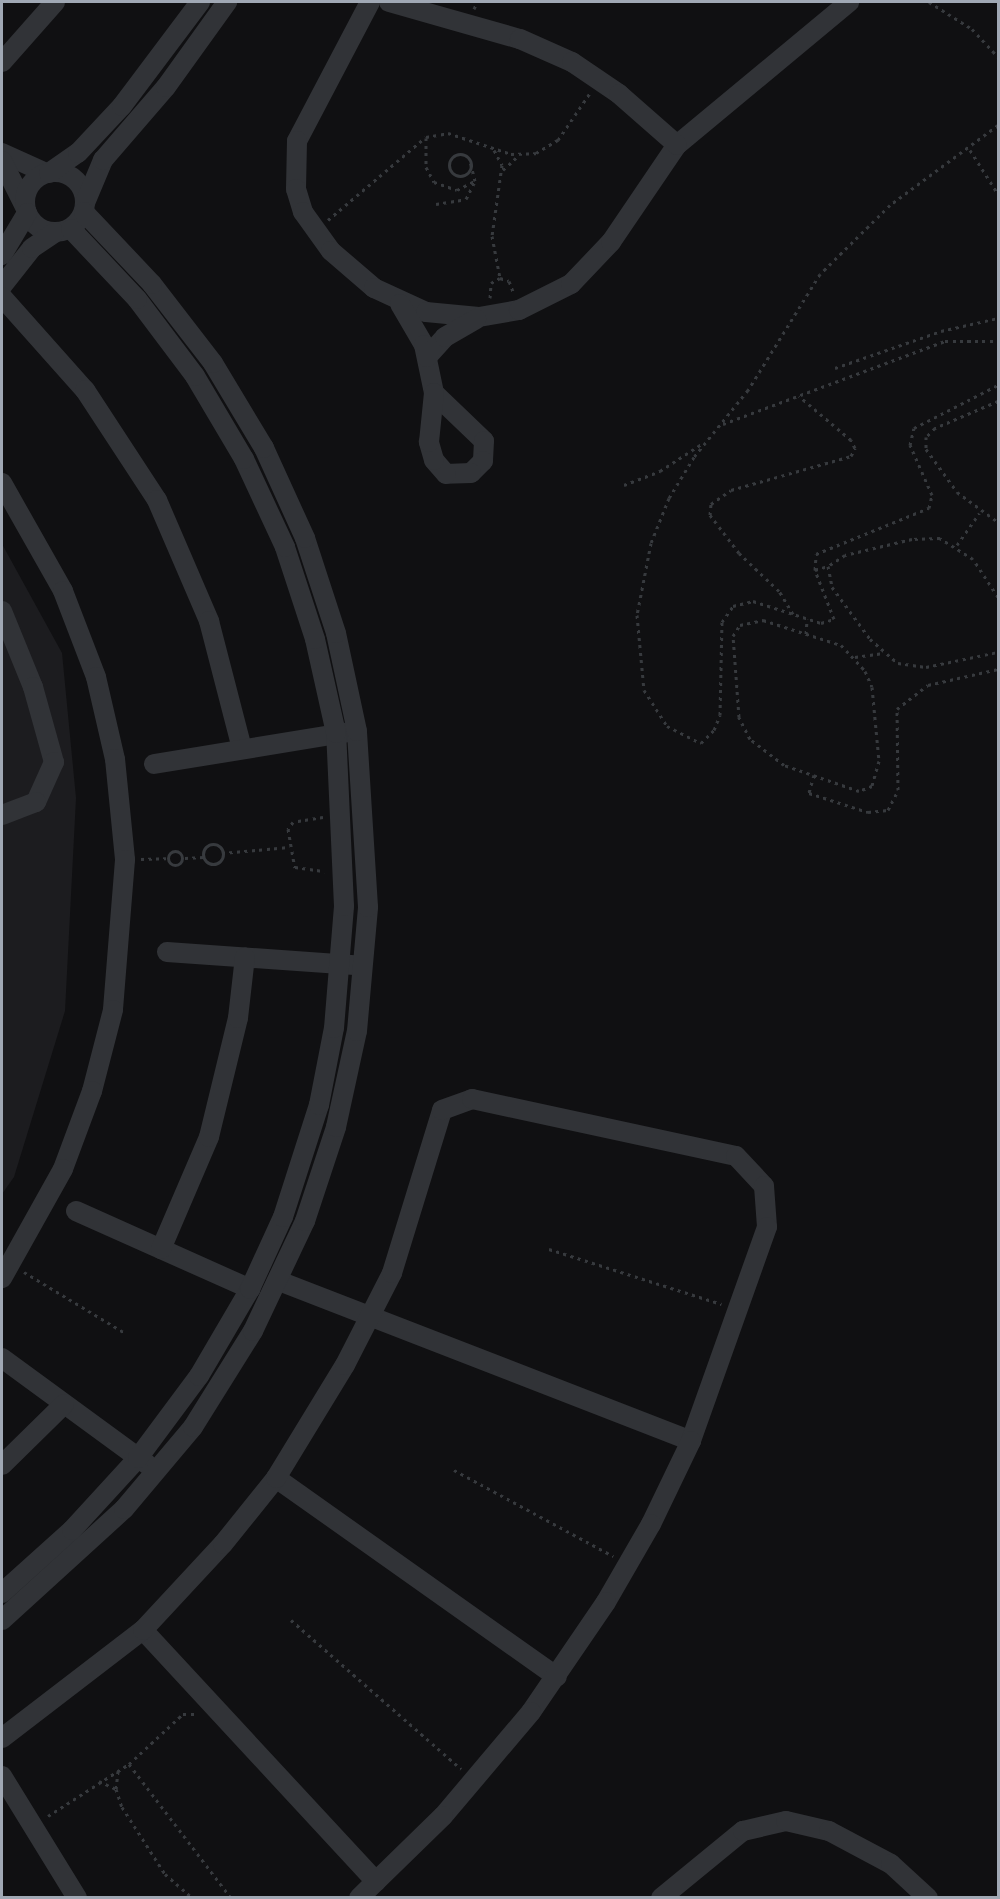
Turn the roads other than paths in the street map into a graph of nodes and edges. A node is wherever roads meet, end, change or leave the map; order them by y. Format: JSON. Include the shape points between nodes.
{"nodes":[{"id":1,"x":55,"y":2,"type":"edge"},
{"id":2,"x":200,"y":2,"type":"edge"},
{"id":3,"x":227,"y":2,"type":"edge"},
{"id":4,"x":370,"y":2,"type":"edge"},
{"id":5,"x":389,"y":2,"type":"edge"},
{"id":6,"x":849,"y":2,"type":"edge"},
{"id":7,"x":2,"y":62,"type":"edge"},
{"id":8,"x":677,"y":145,"type":"junction"},
{"id":9,"x":2,"y":153,"type":"edge"},
{"id":10,"x":2,"y":161,"type":"edge"},
{"id":11,"x":47,"y":173,"type":"junction"},
{"id":12,"x":85,"y":208,"type":"junction"},
{"id":13,"x":26,"y":210,"type":"junction"},
{"id":14,"x":62,"y":231,"type":"junction"},
{"id":15,"x":2,"y":255,"type":"edge"},
{"id":16,"x":2,"y":286,"type":"edge"},
{"id":17,"x":2,"y":297,"type":"edge"},
{"id":18,"x":400,"y":304,"type":"junction"},
{"id":19,"x":486,"y":316,"type":"junction"},
{"id":20,"x":427,"y":357,"type":"junction"},
{"id":21,"x":434,"y":393,"type":"dead end"},
{"id":22,"x":2,"y":483,"type":"edge"},
{"id":23,"x":2,"y":610,"type":"edge"},
{"id":24,"x":357,"y":731,"type":"junction"},
{"id":25,"x":336,"y":733,"type":"junction"},
{"id":26,"x":242,"y":748,"type":"junction"},
{"id":27,"x":154,"y":764,"type":"dead end"},
{"id":28,"x":2,"y":815,"type":"edge"},
{"id":29,"x":167,"y":952,"type":"dead end"},
{"id":30,"x":245,"y":957,"type":"junction"},
{"id":31,"x":341,"y":964,"type":"junction"},
{"id":32,"x":363,"y":965,"type":"junction"},
{"id":33,"x":76,"y":1211,"type":"dead end"},
{"id":34,"x":161,"y":1249,"type":"junction"},
{"id":35,"x":7,"y":1271,"type":"edge"},
{"id":36,"x":279,"y":1281,"type":"junction"},
{"id":37,"x":250,"y":1289,"type":"junction"},
{"id":38,"x":370,"y":1320,"type":"junction"},
{"id":39,"x":2,"y":1358,"type":"edge"},
{"id":40,"x":64,"y":1404,"type":"junction"},
{"id":41,"x":691,"y":1441,"type":"junction"},
{"id":42,"x":138,"y":1458,"type":"junction"},
{"id":43,"x":2,"y":1465,"type":"edge"},
{"id":44,"x":156,"y":1471,"type":"junction"},
{"id":45,"x":276,"y":1478,"type":"junction"},
{"id":46,"x":2,"y":1593,"type":"edge"},
{"id":47,"x":2,"y":1620,"type":"edge"},
{"id":48,"x":143,"y":1630,"type":"junction"},
{"id":49,"x":557,"y":1677,"type":"junction"},
{"id":50,"x":2,"y":1738,"type":"edge"},
{"id":51,"x":2,"y":1776,"type":"edge"},
{"id":52,"x":376,"y":1882,"type":"junction"},
{"id":53,"x":77,"y":1898,"type":"edge"},
{"id":54,"x":359,"y":1898,"type":"edge"},
{"id":55,"x":661,"y":1898,"type":"edge"},
{"id":56,"x":928,"y":1898,"type":"edge"}],
"edges":[{"from":1,"to":7,"type":"street"},
{"from":2,"to":11,"type":"street","via":[[122,106],[86,146]]},
{"from":3,"to":12,"type":"street","via":[[166,87],[103,160]]},
{"from":4,"to":18,"type":"street","via":[[297,141],[296,189],[315,232],[349,269]]},
{"from":5,"to":8,"type":"street","via":[[520,39],[599,79]]},
{"from":6,"to":8,"type":"street"},
{"from":8,"to":19,"type":"street","via":[[593,265],[562,289],[519,310]]},
{"from":9,"to":11,"type":"street"},
{"from":10,"to":13,"type":"street"},
{"from":11,"to":12,"type":"street","via":[[74,179]]},
{"from":11,"to":13,"type":"street","via":[[29,187]]},
{"from":12,"to":14,"type":"street"},
{"from":12,"to":24,"type":"street","via":[[184,323],[264,448],[322,585]]},
{"from":13,"to":14,"type":"street","via":[[42,230]]},
{"from":13,"to":15,"type":"street"},
{"from":14,"to":16,"type":"street","via":[[33,248]]},
{"from":14,"to":25,"type":"street","via":[[167,337],[244,459],[301,592]]},
{"from":17,"to":26,"type":"street","via":[[85,390],[157,500],[209,621]]},
{"from":18,"to":19,"type":"street"},
{"from":18,"to":20,"type":"street"},
{"from":19,"to":20,"type":"street","via":[[450,333]]},
{"from":20,"to":21,"type":"street"},
{"from":22,"to":35,"type":"street","via":[[63,591],[96,677],[115,759],[124,860],[113,1010],[92,1091],[63,1169]]},
{"from":23,"to":28,"type":"street","via":[[33,687],[54,762],[36,802]]},
{"from":24,"to":25,"type":"street"},
{"from":24,"to":32,"type":"street","via":[[368,848]]},
{"from":25,"to":26,"type":"street"},
{"from":25,"to":31,"type":"street","via":[[344,848]]},
{"from":26,"to":27,"type":"street"},
{"from":29,"to":30,"type":"street"},
{"from":30,"to":31,"type":"street"},
{"from":30,"to":34,"type":"street","via":[[220,1098],[187,1194]]},
{"from":31,"to":32,"type":"street"},
{"from":31,"to":37,"type":"street","via":[[327,1067],[309,1143]]},
{"from":32,"to":36,"type":"street","via":[[338,1116],[316,1190]]},
{"from":33,"to":34,"type":"street"},
{"from":34,"to":37,"type":"street"},
{"from":36,"to":38,"type":"street"},
{"from":36,"to":44,"type":"street","via":[[224,1380]]},
{"from":37,"to":42,"type":"street","via":[[198,1376]]},
{"from":38,"to":41,"type":"street"},
{"from":38,"to":41,"type":"street","via":[[413,1216],[435,1119],[461,1099],[723,1151],[747,1164],[764,1186],[769,1213]]},
{"from":38,"to":45,"type":"street"},
{"from":39,"to":40,"type":"street"},
{"from":40,"to":42,"type":"street"},
{"from":40,"to":43,"type":"street"},
{"from":41,"to":49,"type":"street","via":[[629,1564]]},
{"from":42,"to":44,"type":"street"},
{"from":42,"to":46,"type":"street","via":[[72,1530]]},
{"from":44,"to":47,"type":"street","via":[[89,1545]]},
{"from":45,"to":48,"type":"street"},
{"from":45,"to":49,"type":"street"},
{"from":48,"to":50,"type":"street"},
{"from":48,"to":52,"type":"street"},
{"from":49,"to":52,"type":"street","via":[[475,1781]]},
{"from":51,"to":53,"type":"street"},
{"from":52,"to":54,"type":"street"},
{"from":55,"to":56,"type":"street","via":[[736,1835],[786,1821],[815,1825],[891,1864]]}]}
